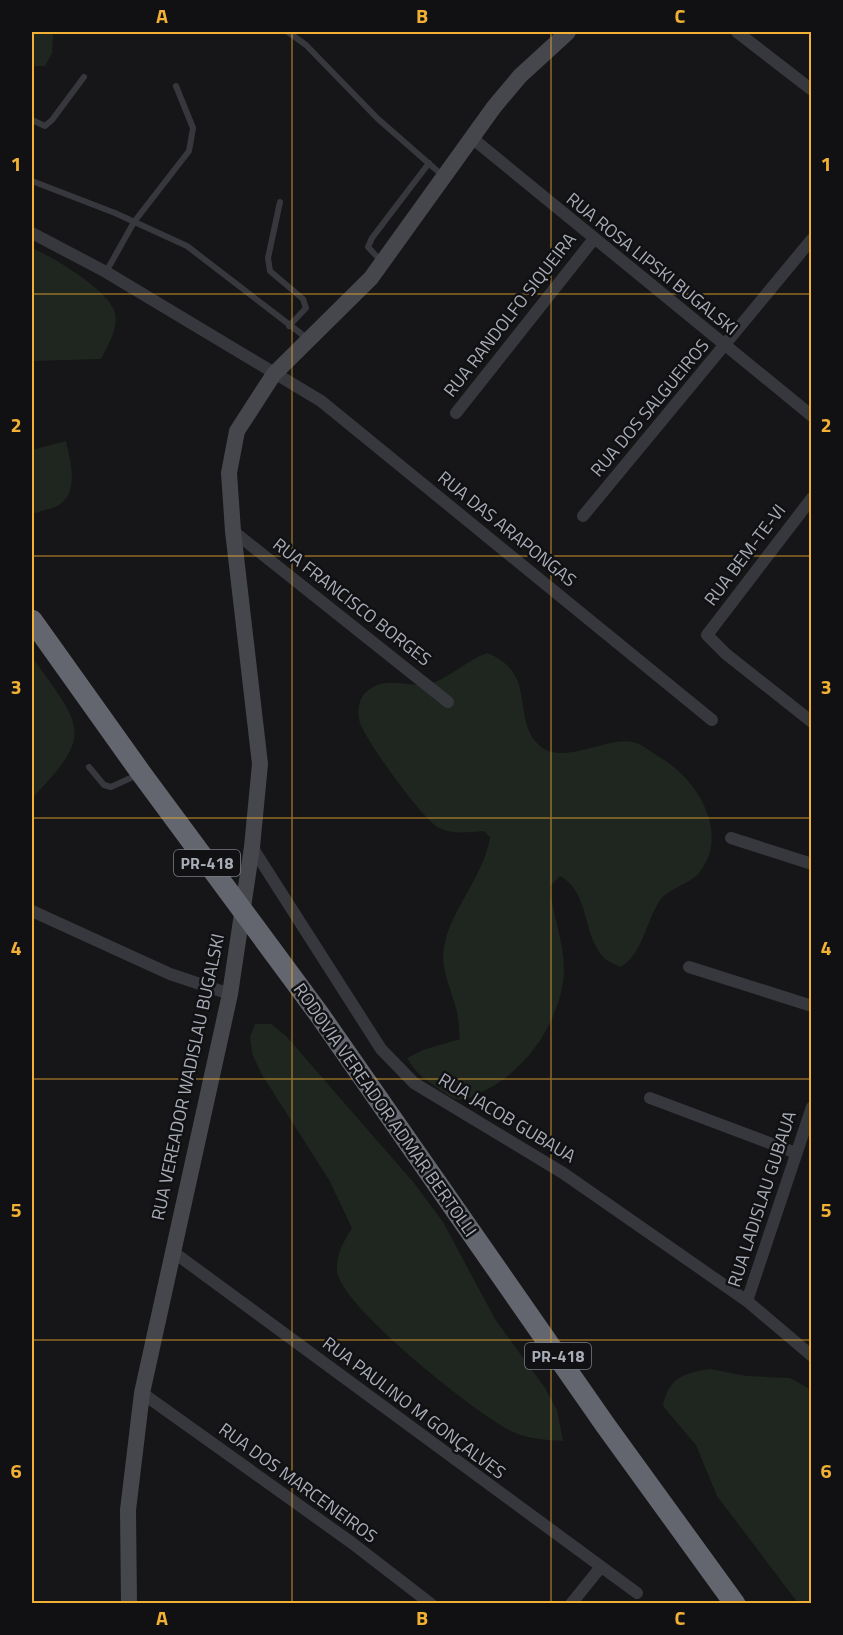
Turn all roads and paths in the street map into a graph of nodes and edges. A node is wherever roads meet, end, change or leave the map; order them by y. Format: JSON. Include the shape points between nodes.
{"nodes":[{"id":1,"x":288,"y":32,"type":"edge"},
{"id":2,"x":568,"y":32,"type":"edge"},
{"id":3,"x":736,"y":32,"type":"edge"},
{"id":4,"x":84,"y":77,"type":"dead end"},
{"id":5,"x":176,"y":86,"type":"dead end"},
{"id":6,"x":812,"y":90,"type":"edge"},
{"id":7,"x":32,"y":120,"type":"edge"},
{"id":8,"x":472,"y":138,"type":"junction"},
{"id":9,"x":429,"y":163,"type":"junction"},
{"id":10,"x":445,"y":177,"type":"junction"},
{"id":11,"x":32,"y":181,"type":"edge"},
{"id":12,"x":280,"y":202,"type":"dead end"},
{"id":13,"x":134,"y":222,"type":"junction"},
{"id":14,"x":32,"y":233,"type":"edge"},
{"id":15,"x":812,"y":239,"type":"edge"},
{"id":16,"x":593,"y":240,"type":"junction"},
{"id":17,"x":382,"y":262,"type":"junction"},
{"id":18,"x":106,"y":272,"type":"junction"},
{"id":19,"x":289,"y":326,"type":"junction"},
{"id":20,"x":308,"y":340,"type":"junction"},
{"id":21,"x":724,"y":347,"type":"junction"},
{"id":22,"x":274,"y":374,"type":"junction"},
{"id":23,"x":456,"y":412,"type":"dead end"},
{"id":24,"x":812,"y":417,"type":"edge"},
{"id":25,"x":812,"y":498,"type":"edge"},
{"id":26,"x":583,"y":516,"type":"dead end"},
{"id":27,"x":233,"y":531,"type":"junction"},
{"id":28,"x":32,"y":620,"type":"edge"},
{"id":29,"x":448,"y":702,"type":"dead end"},
{"id":30,"x":712,"y":720,"type":"dead end"},
{"id":31,"x":812,"y":722,"type":"edge"},
{"id":32,"x":89,"y":767,"type":"dead end"},
{"id":33,"x":141,"y":773,"type":"junction"},
{"id":34,"x":731,"y":838,"type":"dead end"},
{"id":35,"x":252,"y":847,"type":"junction"},
{"id":36,"x":812,"y":864,"type":"edge"},
{"id":37,"x":32,"y":911,"type":"edge"},
{"id":38,"x":689,"y":967,"type":"dead end"},
{"id":39,"x":230,"y":990,"type":"junction"},
{"id":40,"x":812,"y":1006,"type":"edge"},
{"id":41,"x":650,"y":1098,"type":"dead end"},
{"id":42,"x":812,"y":1107,"type":"edge"},
{"id":43,"x":796,"y":1153,"type":"junction"},
{"id":44,"x":172,"y":1251,"type":"junction"},
{"id":45,"x":747,"y":1301,"type":"junction"},
{"id":46,"x":812,"y":1356,"type":"edge"},
{"id":47,"x":142,"y":1393,"type":"junction"},
{"id":48,"x":600,"y":1568,"type":"junction"},
{"id":49,"x":637,"y":1593,"type":"dead end"},
{"id":50,"x":129,"y":1604,"type":"edge"},
{"id":51,"x":431,"y":1604,"type":"edge"},
{"id":52,"x":571,"y":1604,"type":"edge"},
{"id":53,"x":735,"y":1604,"type":"edge"}],
"edges":[{"from":1,"to":9,"type":"lane"},
{"from":2,"to":8,"type":"main road","name":"RUA VEREADOR WADISLAU BUGALSKI","via":[[520,76]]},
{"from":3,"to":6,"type":"street"},
{"from":4,"to":7,"type":"lane","via":[[45,126]]},
{"from":5,"to":13,"type":"lane","via":[[193,128],[189,151]]},
{"from":8,"to":10,"type":"main road","name":"RUA VEREADOR WADISLAU BUGALSKI"},
{"from":8,"to":16,"type":"street","name":"RUA ROSA LIPSKI BUGALSKI"},
{"from":9,"to":10,"type":"lane"},
{"from":9,"to":17,"type":"lane","via":[[372,238],[368,247]]},
{"from":10,"to":17,"type":"main road","name":"RUA VEREADOR WADISLAU BUGALSKI"},
{"from":11,"to":13,"type":"lane"},
{"from":12,"to":19,"type":"lane","via":[[268,258],[270,271],[303,299],[306,308]]},
{"from":13,"to":18,"type":"lane"},
{"from":13,"to":19,"type":"lane","via":[[187,246]]},
{"from":14,"to":18,"type":"street","name":"RUA DAS ARAPONGAS"},
{"from":15,"to":21,"type":"street","name":"RUA DOS SALGUEIROS"},
{"from":16,"to":21,"type":"street","name":"RUA ROSA LIPSKI BUGALSKI"},
{"from":16,"to":23,"type":"street","name":"RUA RANDOLFO SIQUEIRA"},
{"from":17,"to":20,"type":"main road","name":"RUA VEREADOR WADISLAU BUGALSKI","via":[[371,278]]},
{"from":18,"to":22,"type":"street","name":"RUA DAS ARAPONGAS"},
{"from":19,"to":20,"type":"lane"},
{"from":20,"to":22,"type":"main road","name":"RUA VEREADOR WADISLAU BUGALSKI"},
{"from":21,"to":24,"type":"street","name":"RUA ROSA LIPSKI BUGALSKI"},
{"from":21,"to":26,"type":"street","name":"RUA DOS SALGUEIROS"},
{"from":22,"to":27,"type":"main road","name":"RUA VEREADOR WADISLAU BUGALSKI","via":[[237,431],[229,473]]},
{"from":22,"to":30,"type":"street","name":"RUA DAS ARAPONGAS","via":[[321,401]]},
{"from":25,"to":31,"type":"street","name":"RUA BEM-TE-VI","via":[[707,635]]},
{"from":27,"to":29,"type":"street","name":"RUA FRANCISCO BORGES"},
{"from":27,"to":35,"type":"main road","name":"RUA VEREADOR WADISLAU BUGALSKI","via":[[260,764]]},
{"from":28,"to":33,"type":"highway","name":"RODOVIA VEREADOR ADMAR BERTOLLI","number":"PR-418"},
{"from":32,"to":33,"type":"lane","via":[[104,785],[111,787]]},
{"from":33,"to":53,"type":"highway","name":"RODOVIA VEREADOR ADMAR BERTOLLI","number":"PR-418","via":[[319,1014]]},
{"from":34,"to":36,"type":"street"},
{"from":35,"to":39,"type":"main road","name":"RUA VEREADOR WADISLAU BUGALSKI"},
{"from":35,"to":45,"type":"street","name":"RUA JACOB GUBAUA","via":[[381,1049],[414,1083],[563,1173]]},
{"from":37,"to":39,"type":"street","via":[[170,974]]},
{"from":38,"to":40,"type":"street"},
{"from":39,"to":44,"type":"main road","name":"RUA VEREADOR WADISLAU BUGALSKI"},
{"from":41,"to":43,"type":"street"},
{"from":42,"to":43,"type":"street","name":"RUA LADISLAU GUBAUA"},
{"from":43,"to":45,"type":"street","name":"RUA LADISLAU GUBAUA"},
{"from":44,"to":47,"type":"main road","name":"RUA VEREADOR WADISLAU BUGALSKI"},
{"from":44,"to":48,"type":"street","name":"RUA PAULINO M GONÇALVES"},
{"from":45,"to":46,"type":"street","name":"RUA JACOB GUBAUA"},
{"from":47,"to":50,"type":"main road","name":"RUA VEREADOR WADISLAU BUGALSKI","via":[[128,1510]]},
{"from":47,"to":51,"type":"street","name":"RUA DOS MARCENEIROS"},
{"from":48,"to":49,"type":"street","name":"RUA PAULINO M GONÇALVES"},
{"from":48,"to":52,"type":"street"}]}
